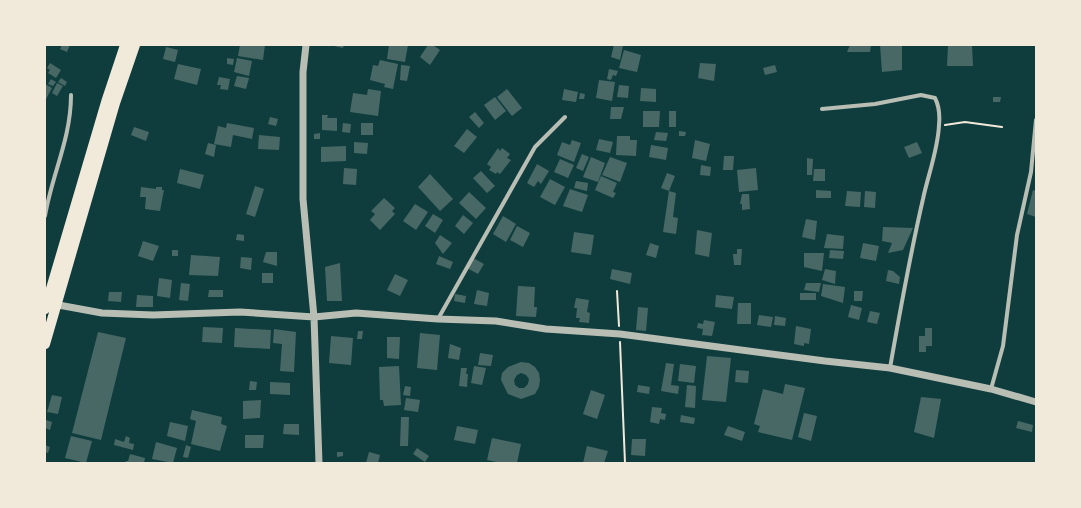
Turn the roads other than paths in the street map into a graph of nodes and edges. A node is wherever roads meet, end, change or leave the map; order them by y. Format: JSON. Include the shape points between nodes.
{"nodes":[{"id":1,"x":125,"y":45,"type":"edge"},
{"id":2,"x":135,"y":45,"type":"edge"},
{"id":3,"x":306,"y":45,"type":"edge"},
{"id":4,"x":71,"y":95,"type":"dead end"},
{"id":5,"x":822,"y":109,"type":"dead end"},
{"id":6,"x":565,"y":117,"type":"dead end"},
{"id":7,"x":1036,"y":120,"type":"edge"},
{"id":8,"x":45,"y":216,"type":"edge"},
{"id":9,"x":48,"y":304,"type":"edge"},
{"id":10,"x":314,"y":317,"type":"junction"},
{"id":11,"x":438,"y":319,"type":"junction"},
{"id":12,"x":45,"y":344,"type":"edge"},
{"id":13,"x":890,"y":368,"type":"junction"},
{"id":14,"x":991,"y":388,"type":"junction"},
{"id":15,"x":1036,"y":402,"type":"edge"},
{"id":16,"x":319,"y":463,"type":"edge"}],
"edges":[{"from":1,"to":9,"type":"highway"},
{"from":2,"to":9,"type":"highway"},
{"from":3,"to":10,"type":"street","via":[[303,72],[303,199]]},
{"from":4,"to":8,"type":"street","via":[[71,116],[64,150],[48,197]]},
{"from":5,"to":13,"type":"street","via":[[876,104],[921,95],[935,98],[939,106],[940,125],[903,292]]},
{"from":6,"to":11,"type":"street","via":[[535,147]]},
{"from":7,"to":14,"type":"street","via":[[1032,172],[1015,250],[1003,346]]},
{"from":9,"to":10,"type":"street","via":[[102,313],[153,315],[240,312]]},
{"from":9,"to":12,"type":"highway"},
{"from":10,"to":11,"type":"street","via":[[356,313]]},
{"from":10,"to":16,"type":"street"},
{"from":11,"to":13,"type":"street","via":[[496,321],[546,329],[620,334]]},
{"from":13,"to":14,"type":"street"},
{"from":14,"to":15,"type":"street"}]}
